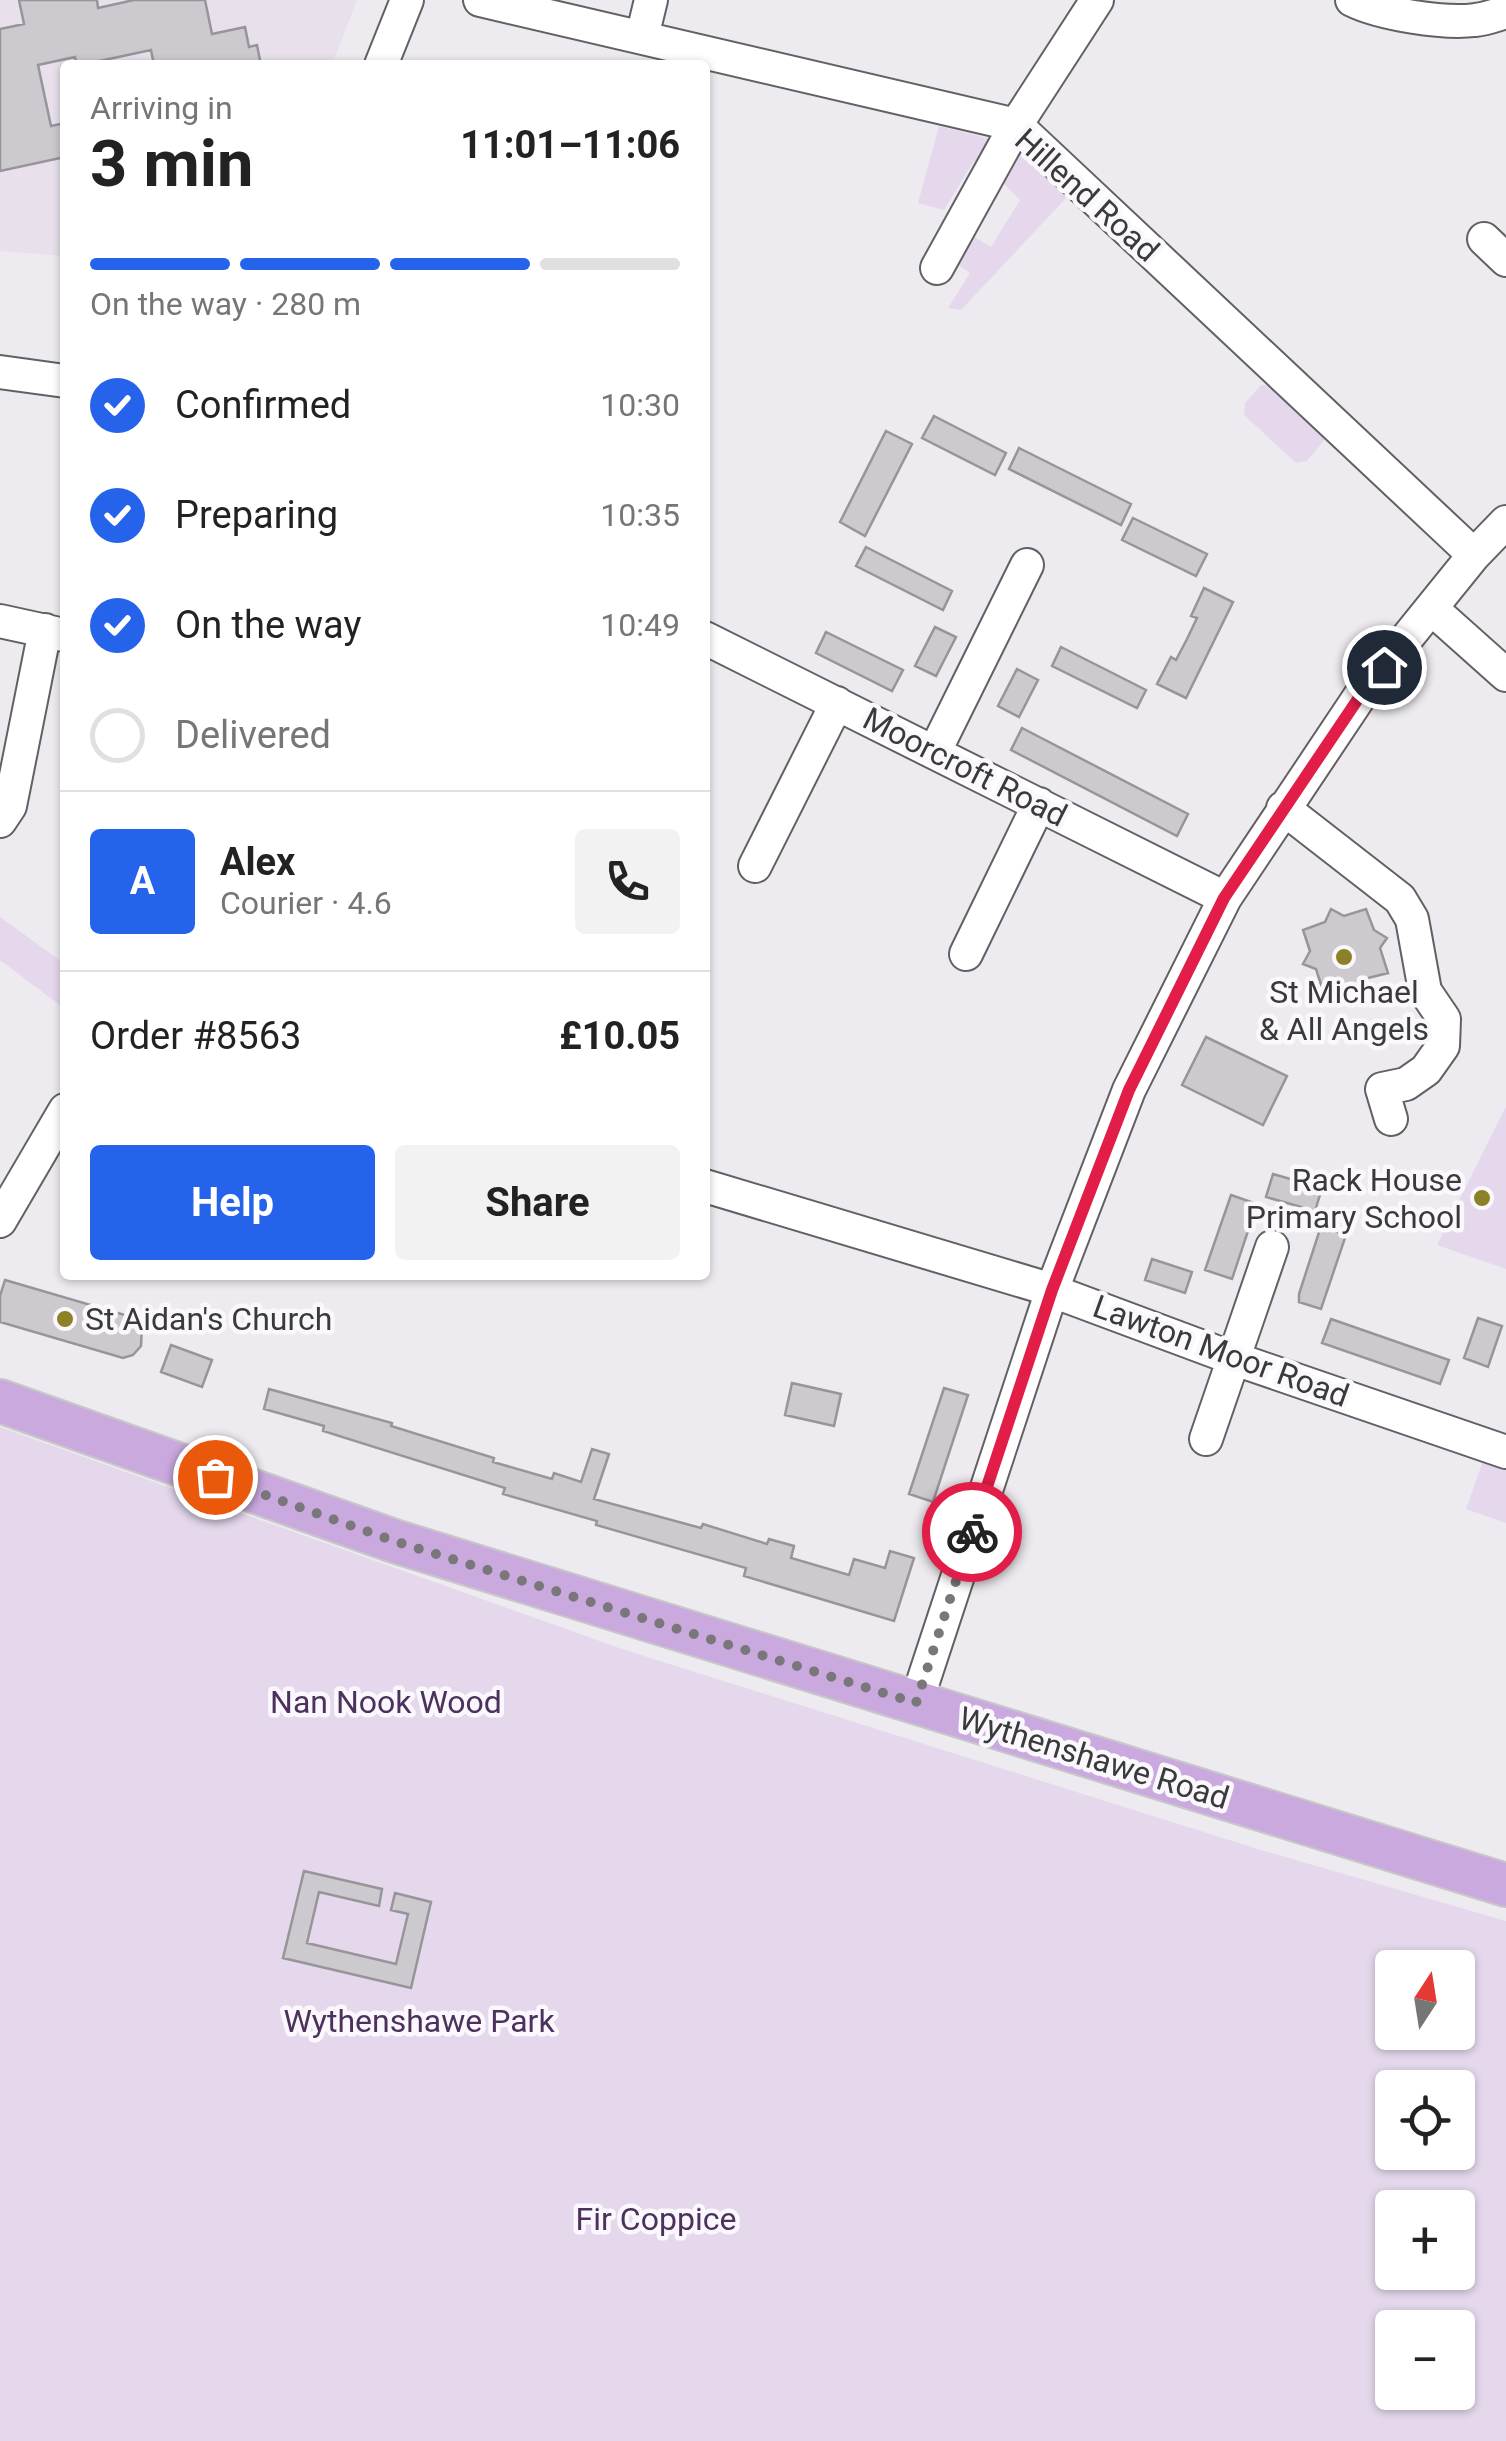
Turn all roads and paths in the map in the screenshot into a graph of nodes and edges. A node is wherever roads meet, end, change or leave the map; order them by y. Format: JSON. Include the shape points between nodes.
{"nodes":[{"id":1,"x":407,"y":0,"type":"edge"},
{"id":2,"x":480,"y":0,"type":"edge"},
{"id":3,"x":651,"y":0,"type":"edge"},
{"id":4,"x":1098,"y":0,"type":"edge"},
{"id":5,"x":1352,"y":0,"type":"edge"},
{"id":6,"x":1506,"y":12,"type":"edge"},
{"id":7,"x":642,"y":37,"type":"junction"},
{"id":8,"x":383,"y":60,"type":"edge"},
{"id":9,"x":1016,"y":126,"type":"junction"},
{"id":10,"x":937,"y":268,"type":"dead end"},
{"id":11,"x":0,"y":372,"type":"edge"},
{"id":12,"x":60,"y":380,"type":"edge"},
{"id":13,"x":1506,"y":522,"type":"edge"},
{"id":14,"x":1474,"y":555,"type":"junction"},
{"id":15,"x":1027,"y":565,"type":"dead end"},
{"id":16,"x":1432,"y":609,"type":"junction"},
{"id":17,"x":0,"y":621,"type":"edge"},
{"id":18,"x":55,"y":632,"type":"edge"},
{"id":19,"x":710,"y":640,"type":"edge"},
{"id":20,"x":1506,"y":674,"type":"edge"},
{"id":21,"x":837,"y":703,"type":"junction"},
{"id":22,"x":934,"y":751,"type":"junction"},
{"id":23,"x":1038,"y":804,"type":"junction"},
{"id":24,"x":1283,"y":808,"type":"junction"},
{"id":25,"x":0,"y":821,"type":"edge"},
{"id":26,"x":755,"y":866,"type":"dead end"},
{"id":27,"x":1224,"y":898,"type":"junction"},
{"id":28,"x":966,"y":954,"type":"dead end"},
{"id":29,"x":60,"y":1119,"type":"edge"},
{"id":30,"x":1390,"y":1119,"type":"dead end"},
{"id":31,"x":710,"y":1187,"type":"edge"},
{"id":32,"x":0,"y":1221,"type":"edge"},
{"id":33,"x":1272,"y":1247,"type":"dead end"},
{"id":34,"x":1052,"y":1290,"type":"junction"},
{"id":35,"x":1235,"y":1359,"type":"junction"},
{"id":36,"x":0,"y":1401,"type":"edge"},
{"id":37,"x":1206,"y":1440,"type":"dead end"},
{"id":38,"x":1506,"y":1452,"type":"edge"},
{"id":39,"x":916,"y":1703,"type":"junction"},
{"id":40,"x":1506,"y":1885,"type":"edge"}],
"edges":[{"from":1,"to":8,"type":"street"},
{"from":2,"to":7,"type":"street","name":"Hillend Road"},
{"from":3,"to":7,"type":"street"},
{"from":4,"to":9,"type":"street"},
{"from":5,"to":6,"type":"street","via":[[1428,18],[1474,20]]},
{"from":7,"to":9,"type":"street","name":"Hillend Road"},
{"from":9,"to":10,"type":"street"},
{"from":9,"to":14,"type":"street","name":"Hillend Road"},
{"from":11,"to":12,"type":"street"},
{"from":13,"to":14,"type":"street"},
{"from":14,"to":16,"type":"street"},
{"from":15,"to":22,"type":"street"},
{"from":16,"to":20,"type":"street"},
{"from":16,"to":24,"type":"street","via":[[1360,696]]},
{"from":17,"to":18,"type":"street"},
{"from":18,"to":25,"type":"street","via":[[10,806]]},
{"from":19,"to":21,"type":"street","name":"Moorcroft Road"},
{"from":21,"to":22,"type":"street","name":"Moorcroft Road"},
{"from":21,"to":26,"type":"street"},
{"from":22,"to":23,"type":"street","name":"Moorcroft Road"},
{"from":23,"to":27,"type":"street","name":"Moorcroft Road"},
{"from":23,"to":28,"type":"street"},
{"from":24,"to":27,"type":"street"},
{"from":24,"to":30,"type":"street","via":[[1400,899],[1412,919],[1425,991],[1444,1018],[1443,1046],[1426,1070],[1382,1089]]},
{"from":27,"to":34,"type":"street","via":[[1129,1090]]},
{"from":29,"to":32,"type":"street"},
{"from":31,"to":34,"type":"street","name":"Lawton Moor Road"},
{"from":33,"to":35,"type":"street"},
{"from":34,"to":35,"type":"street","name":"Lawton Moor Road"},
{"from":34,"to":39,"type":"street"},
{"from":35,"to":37,"type":"street"},
{"from":35,"to":38,"type":"street","name":"Lawton Moor Road"},
{"from":36,"to":39,"type":"main road","name":"Wythenshawe Road","via":[[394,1541]]},
{"from":39,"to":40,"type":"main road","name":"Wythenshawe Road"}]}
